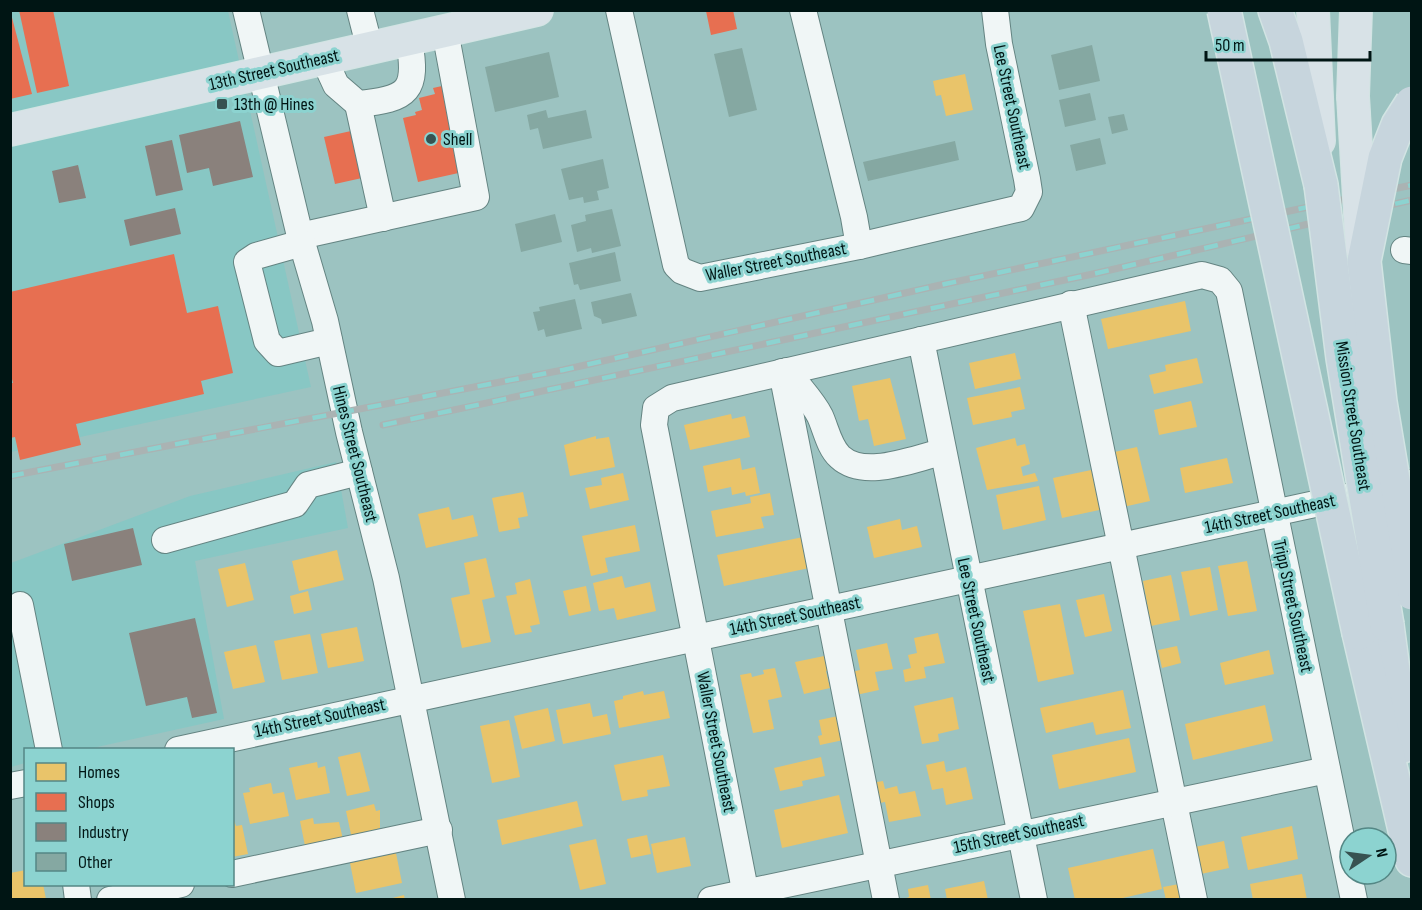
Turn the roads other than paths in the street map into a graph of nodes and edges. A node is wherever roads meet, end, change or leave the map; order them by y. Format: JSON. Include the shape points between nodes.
{"nodes":[{"id":1,"x":246,"y":10,"type":"edge"},
{"id":2,"x":537,"y":10,"type":"edge"},
{"id":3,"x":619,"y":10,"type":"edge"},
{"id":4,"x":803,"y":10,"type":"edge"},
{"id":5,"x":995,"y":10,"type":"edge"},
{"id":6,"x":1224,"y":10,"type":"edge"},
{"id":7,"x":1312,"y":10,"type":"edge"},
{"id":8,"x":1356,"y":10,"type":"edge"},
{"id":9,"x":360,"y":12,"type":"edge"},
{"id":10,"x":506,"y":14,"type":"edge"},
{"id":11,"x":1278,"y":16,"type":"edge"},
{"id":12,"x":445,"y":31,"type":"junction"},
{"id":13,"x":409,"y":40,"type":"junction"},
{"id":14,"x":370,"y":49,"type":"junction"},
{"id":15,"x":324,"y":59,"type":"junction"},
{"id":16,"x":262,"y":73,"type":"junction"},
{"id":17,"x":1309,"y":103,"type":"junction"},
{"id":18,"x":1412,"y":103,"type":"edge"},
{"id":19,"x":358,"y":104,"type":"junction"},
{"id":20,"x":10,"y":130,"type":"edge"},
{"id":21,"x":1026,"y":204,"type":"joint"},
{"id":22,"x":383,"y":219,"type":"junction"},
{"id":23,"x":301,"y":239,"type":"junction"},
{"id":24,"x":859,"y":246,"type":"junction"},
{"id":25,"x":1364,"y":261,"type":"junction"},
{"id":26,"x":1071,"y":304,"type":"junction"},
{"id":27,"x":921,"y":340,"type":"junction"},
{"id":28,"x":329,"y":341,"type":"junction"},
{"id":29,"x":784,"y":372,"type":"junction"},
{"id":30,"x":943,"y":452,"type":"junction"},
{"id":31,"x":359,"y":472,"type":"junction"},
{"id":32,"x":1412,"y":483,"type":"edge"},
{"id":33,"x":1274,"y":513,"type":"junction"},
{"id":34,"x":165,"y":540,"type":"dead end"},
{"id":35,"x":1121,"y":546,"type":"junction"},
{"id":36,"x":968,"y":579,"type":"junction"},
{"id":37,"x":1412,"y":593,"type":"edge"},
{"id":38,"x":20,"y":605,"type":"dead end"},
{"id":39,"x":829,"y":609,"type":"junction"},
{"id":40,"x":1373,"y":629,"type":"junction"},
{"id":41,"x":696,"y":638,"type":"junction"},
{"id":42,"x":412,"y":698,"type":"junction"},
{"id":43,"x":49,"y":748,"type":"edge"},
{"id":44,"x":187,"y":748,"type":"edge"},
{"id":45,"x":1327,"y":770,"type":"junction"},
{"id":46,"x":1175,"y":801,"type":"junction"},
{"id":47,"x":1412,"y":819,"type":"edge"},
{"id":48,"x":439,"y":830,"type":"junction"},
{"id":49,"x":1020,"y":833,"type":"junction"},
{"id":50,"x":1412,"y":860,"type":"edge"},
{"id":51,"x":879,"y":863,"type":"junction"},
{"id":52,"x":234,"y":873,"type":"edge"},
{"id":53,"x":175,"y":886,"type":"edge"},
{"id":54,"x":746,"y":896,"type":"edge"},
{"id":55,"x":110,"y":900,"type":"edge"},
{"id":56,"x":453,"y":900,"type":"edge"},
{"id":57,"x":711,"y":900,"type":"edge"},
{"id":58,"x":886,"y":900,"type":"edge"},
{"id":59,"x":1034,"y":900,"type":"edge"},
{"id":60,"x":1194,"y":900,"type":"edge"},
{"id":61,"x":1354,"y":900,"type":"edge"}],
"edges":[{"from":1,"to":16,"type":"street","name":"Hines Street Southeast"},
{"from":2,"to":10,"type":"main road","name":"13th Street Southeast"},
{"from":3,"to":24,"type":"street","name":"Waller Street Southeast","via":[[676,265],[682,271],[700,278],[716,276]]},
{"from":4,"to":24,"type":"street"},
{"from":5,"to":21,"type":"street","name":"Lee Street Southeast","via":[[1028,179]]},
{"from":6,"to":40,"type":"highway","bridge":true},
{"from":7,"to":17,"type":"main road"},
{"from":8,"to":25,"type":"main road","name":"Mission Street Southeast","bridge":true,"via":[[1353,96]]},
{"from":9,"to":14,"type":"street"},
{"from":10,"to":12,"type":"main road","name":"13th Street Southeast"},
{"from":11,"to":17,"type":"highway","name":"Mission Street Southeast"},
{"from":12,"to":13,"type":"main road","name":"13th Street Southeast"},
{"from":12,"to":22,"type":"street","via":[[477,197]]},
{"from":13,"to":14,"type":"main road","name":"13th Street Southeast"},
{"from":13,"to":19,"type":"street","via":[[414,67],[410,85],[394,99]]},
{"from":14,"to":15,"type":"main road","name":"13th Street Southeast"},
{"from":15,"to":16,"type":"main road","name":"13th Street Southeast"},
{"from":15,"to":19,"type":"street","via":[[336,85]]},
{"from":16,"to":20,"type":"main road","name":"13th Street Southeast"},
{"from":16,"to":23,"type":"street","name":"Hines Street Southeast"},
{"from":17,"to":40,"type":"highway","name":"Mission Street Southeast","bridge":true,"via":[[1322,185]]},
{"from":18,"to":25,"type":"highway","bridge":true,"via":[[1385,158]]},
{"from":19,"to":22,"type":"street"},
{"from":21,"to":24,"type":"street","name":"Waller Street Southeast","via":[[1014,211]]},
{"from":22,"to":23,"type":"street"},
{"from":23,"to":28,"type":"street","name":"Hines Street Southeast"},
{"from":23,"to":28,"type":"street","via":[[247,262],[267,341],[278,353]]},
{"from":25,"to":37,"type":"highway","name":"Mission Street Southeast","bridge":true,"via":[[1380,402]]},
{"from":26,"to":27,"type":"street"},
{"from":26,"to":33,"type":"street","name":"Tripp Street Southeast","via":[[1194,276],[1220,280],[1229,291]]},
{"from":26,"to":35,"type":"street"},
{"from":27,"to":29,"type":"street"},
{"from":27,"to":30,"type":"street","name":"Lee Street Southeast"},
{"from":28,"to":31,"type":"street","name":"Hines Street Southeast"},
{"from":29,"to":30,"type":"street","via":[[819,414],[840,457],[853,465],[878,466]]},
{"from":29,"to":39,"type":"street"},
{"from":29,"to":41,"type":"street","name":"Waller Street Southeast","via":[[672,398],[656,408],[654,425]]},
{"from":30,"to":36,"type":"street","name":"Lee Street Southeast"},
{"from":31,"to":34,"type":"street","via":[[308,485],[295,504]]},
{"from":31,"to":42,"type":"street","name":"Hines Street Southeast"},
{"from":32,"to":33,"type":"street","name":"14th Street Southeast"},
{"from":33,"to":35,"type":"street","name":"14th Street Southeast"},
{"from":33,"to":45,"type":"street","name":"Tripp Street Southeast"},
{"from":35,"to":36,"type":"street","name":"14th Street Southeast"},
{"from":35,"to":46,"type":"street"},
{"from":36,"to":39,"type":"street","name":"14th Street Southeast"},
{"from":36,"to":49,"type":"street","name":"Lee Street Southeast"},
{"from":38,"to":43,"type":"street"},
{"from":39,"to":41,"type":"street","name":"14th Street Southeast"},
{"from":39,"to":51,"type":"street"},
{"from":40,"to":47,"type":"highway","name":"Mission Street Southeast"},
{"from":40,"to":50,"type":"highway"},
{"from":41,"to":42,"type":"street","name":"14th Street Southeast"},
{"from":41,"to":54,"type":"street","name":"Waller Street Southeast"},
{"from":42,"to":44,"type":"street","name":"14th Street Southeast"},
{"from":42,"to":48,"type":"street","name":"Hines Street Southeast"},
{"from":45,"to":46,"type":"street","name":"15th Street Southeast"},
{"from":45,"to":61,"type":"street","name":"Tripp Street Southeast"},
{"from":46,"to":49,"type":"street","name":"15th Street Southeast"},
{"from":46,"to":60,"type":"street"},
{"from":48,"to":52,"type":"street"},
{"from":48,"to":56,"type":"street","name":"Hines Street Southeast"},
{"from":49,"to":51,"type":"street","name":"15th Street Southeast"},
{"from":49,"to":59,"type":"street","name":"Lee Street Southeast"},
{"from":51,"to":54,"type":"street","name":"15th Street Southeast"},
{"from":51,"to":58,"type":"street"},
{"from":53,"to":55,"type":"street"},
{"from":54,"to":57,"type":"street","name":"15th Street Southeast"}]}
